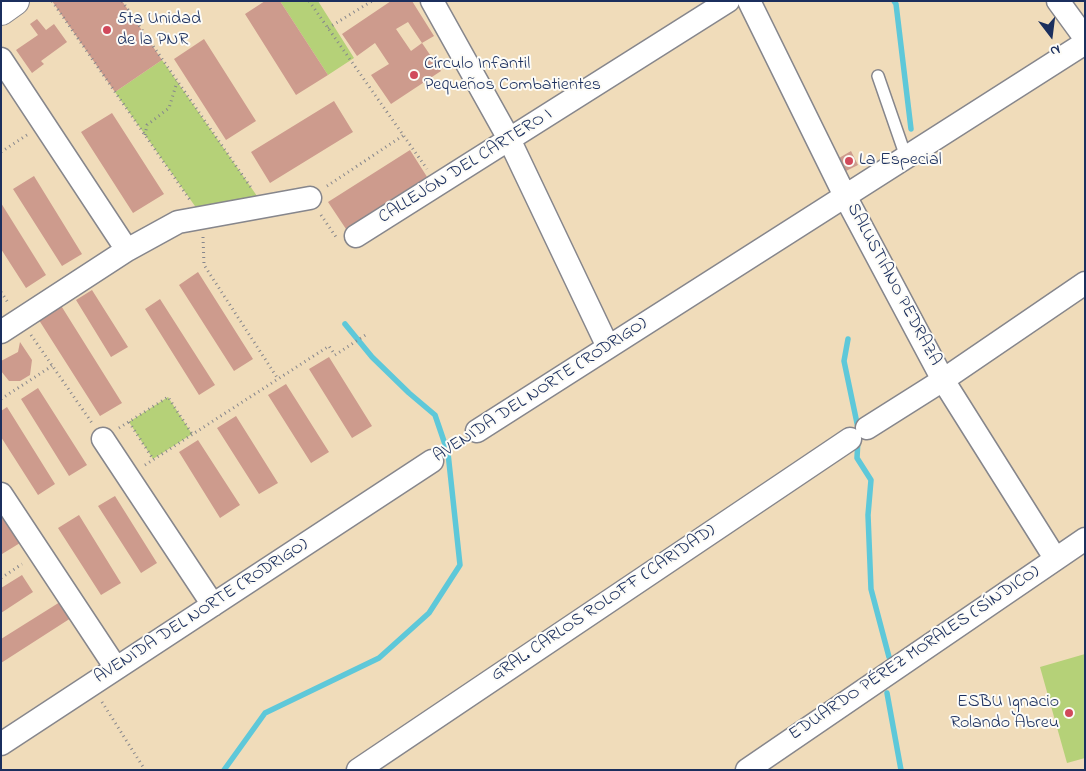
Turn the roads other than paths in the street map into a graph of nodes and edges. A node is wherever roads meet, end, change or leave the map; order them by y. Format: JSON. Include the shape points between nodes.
{"nodes":[{"id":1,"x":15,"y":1,"type":"edge"},
{"id":2,"x":432,"y":1,"type":"edge"},
{"id":3,"x":728,"y":1,"type":"edge"},
{"id":4,"x":749,"y":1,"type":"edge"},
{"id":5,"x":1058,"y":1,"type":"edge"},
{"id":6,"x":1,"y":11,"type":"edge"},
{"id":7,"x":1085,"y":38,"type":"edge"},
{"id":8,"x":1085,"y":43,"type":"edge"},
{"id":9,"x":1,"y":59,"type":"edge"},
{"id":10,"x":878,"y":76,"type":"dead end"},
{"id":11,"x":509,"y":139,"type":"junction"},
{"id":12,"x":906,"y":157,"type":"junction"},
{"id":13,"x":845,"y":196,"type":"junction"},
{"id":14,"x":310,"y":198,"type":"road end"},
{"id":15,"x":356,"y":236,"type":"road end"},
{"id":16,"x":127,"y":250,"type":"junction"},
{"id":17,"x":1085,"y":283,"type":"edge"},
{"id":18,"x":1,"y":332,"type":"edge"},
{"id":19,"x":608,"y":347,"type":"junction"},
{"id":20,"x":943,"y":380,"type":"junction"},
{"id":21,"x":477,"y":431,"type":"road end"},
{"id":22,"x":103,"y":438,"type":"road end"},
{"id":23,"x":432,"y":461,"type":"road end"},
{"id":24,"x":1,"y":494,"type":"edge"},
{"id":25,"x":1085,"y":539,"type":"edge"},
{"id":26,"x":1054,"y":558,"type":"junction"},
{"id":27,"x":213,"y":605,"type":"junction"},
{"id":28,"x":116,"y":668,"type":"junction"},
{"id":29,"x":1,"y":744,"type":"edge"},
{"id":30,"x":771,"y":763,"type":"edge"},
{"id":31,"x":358,"y":770,"type":"edge"},
{"id":32,"x":747,"y":770,"type":"edge"}],
"edges":[{"from":1,"to":6,"type":"street"},
{"from":2,"to":11,"type":"street"},
{"from":3,"to":11,"type":"street","name":"CALLEJÓN DEL CARTERO I"},
{"from":4,"to":13,"type":"street","name":"SALUSTIANO PEDRAZA"},
{"from":5,"to":7,"type":"street"},
{"from":8,"to":12,"type":"street","name":"AVENIDA DEL NORTE (RODRIGO)"},
{"from":9,"to":16,"type":"street"},
{"from":10,"to":12,"type":"lane"},
{"from":11,"to":15,"type":"street","name":"CALLEJÓN DEL CARTERO I"},
{"from":11,"to":19,"type":"street"},
{"from":12,"to":13,"type":"street","name":"AVENIDA DEL NORTE (RODRIGO)"},
{"from":13,"to":19,"type":"street","name":"AVENIDA DEL NORTE (RODRIGO)"},
{"from":13,"to":20,"type":"street","name":"SALUSTIANO PEDRAZA"},
{"from":14,"to":16,"type":"street","via":[[178,222]]},
{"from":16,"to":18,"type":"street"},
{"from":17,"to":20,"type":"street","name":"GRAL. CARLOS ROLOFF (CARIDAD)"},
{"from":19,"to":21,"type":"street","name":"AVENIDA DEL NORTE (RODRIGO)"},
{"from":20,"to":26,"type":"street","name":"SALUSTIANO PEDRAZA"},
{"from":20,"to":31,"type":"street","name":"GRAL. CARLOS ROLOFF (CARIDAD)","via":[[858,433]]},
{"from":22,"to":27,"type":"street"},
{"from":23,"to":27,"type":"street","name":"AVENIDA DEL NORTE (RODRIGO)"},
{"from":24,"to":28,"type":"street"},
{"from":25,"to":26,"type":"street","name":"EDUARDO PÉREZ MORALES (SÍNDICO)"},
{"from":26,"to":30,"type":"street","name":"EDUARDO PÉREZ MORALES (SÍNDICO)"},
{"from":27,"to":28,"type":"street","name":"AVENIDA DEL NORTE (RODRIGO)"},
{"from":28,"to":29,"type":"street","name":"AVENIDA DEL NORTE (RODRIGO)"},
{"from":30,"to":32,"type":"street","name":"EDUARDO PÉREZ MORALES (SÍNDICO)"}]}
